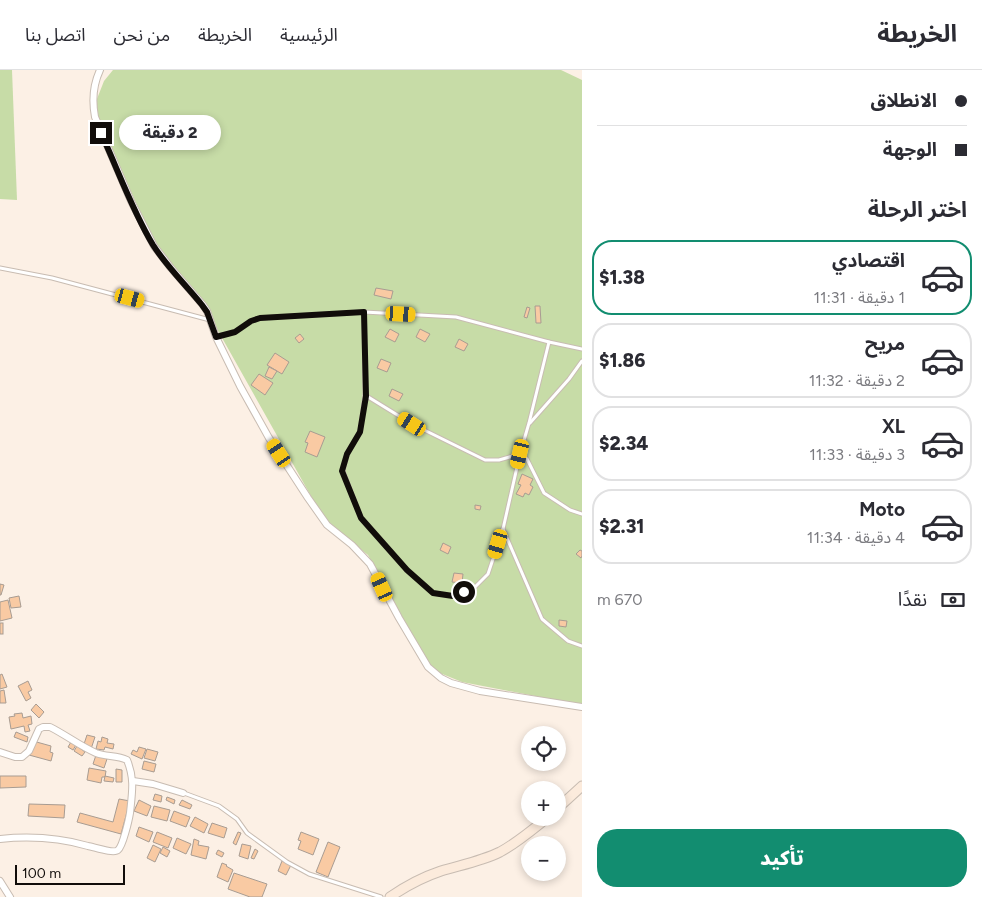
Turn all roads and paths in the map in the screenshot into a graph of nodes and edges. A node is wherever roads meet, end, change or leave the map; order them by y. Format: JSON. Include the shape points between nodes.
{"nodes":[{"id":1,"x":100,"y":70,"type":"edge"},
{"id":2,"x":0,"y":268,"type":"edge"},
{"id":3,"x":364,"y":312,"type":"junction"},
{"id":4,"x":210,"y":320,"type":"junction"},
{"id":5,"x":216,"y":337,"type":"junction"},
{"id":6,"x":549,"y":342,"type":"junction"},
{"id":7,"x":582,"y":349,"type":"edge"},
{"id":8,"x":582,"y":361,"type":"edge"},
{"id":9,"x":366,"y":396,"type":"junction"},
{"id":10,"x":529,"y":423,"type":"junction"},
{"id":11,"x":520,"y":454,"type":"junction"},
{"id":12,"x":582,"y":514,"type":"edge"},
{"id":13,"x":503,"y":529,"type":"junction"},
{"id":14,"x":582,"y":646,"type":"edge"},
{"id":15,"x":582,"y":707,"type":"edge"},
{"id":16,"x":0,"y":752,"type":"edge"},
{"id":17,"x":133,"y":781,"type":"junction"},
{"id":18,"x":582,"y":786,"type":"edge"},
{"id":19,"x":184,"y":793,"type":"joint"},
{"id":20,"x":566,"y":801,"type":"edge"},
{"id":21,"x":537,"y":826,"type":"edge"},
{"id":22,"x":0,"y":838,"type":"edge"},
{"id":23,"x":0,"y":881,"type":"edge"},
{"id":24,"x":10,"y":897,"type":"edge"},
{"id":25,"x":381,"y":897,"type":"edge"},
{"id":26,"x":390,"y":897,"type":"edge"}],
"edges":[{"from":1,"to":4,"type":"street","via":[[95,85],[95,117],[130,202],[154,246],[202,305]]},
{"from":2,"to":4,"type":"lane","via":[[52,278]]},
{"from":3,"to":5,"type":"lane","via":[[260,318],[235,332]]},
{"from":3,"to":6,"type":"lane","via":[[456,318]]},
{"from":3,"to":9,"type":"lane"},
{"from":4,"to":5,"type":"street"},
{"from":5,"to":15,"type":"street","via":[[240,386],[308,498],[327,525],[370,564],[428,666],[452,683]]},
{"from":6,"to":7,"type":"lane"},
{"from":6,"to":10,"type":"lane"},
{"from":8,"to":10,"type":"lane"},
{"from":9,"to":11,"type":"lane","via":[[412,424],[485,460]]},
{"from":9,"to":13,"type":"lane","via":[[360,432],[347,454],[342,471],[361,518],[407,570],[433,593],[453,596],[475,587],[488,574]]},
{"from":10,"to":11,"type":"lane"},
{"from":11,"to":12,"type":"lane","via":[[528,459],[544,492],[570,510]]},
{"from":11,"to":13,"type":"lane"},
{"from":13,"to":14,"type":"lane","via":[[542,619],[568,641]]},
{"from":16,"to":17,"type":"street","via":[[22,757],[29,751],[39,730],[50,727],[94,752],[127,760]]},
{"from":17,"to":19,"type":"street"},
{"from":17,"to":22,"type":"street","via":[[129,820],[116,851],[56,839]]},
{"from":18,"to":20,"type":"main road"},
{"from":19,"to":25,"type":"lane","via":[[220,806],[237,819],[247,833],[309,874]]},
{"from":21,"to":26,"type":"main road","via":[[499,852],[420,879]]},
{"from":23,"to":24,"type":"street"}]}
